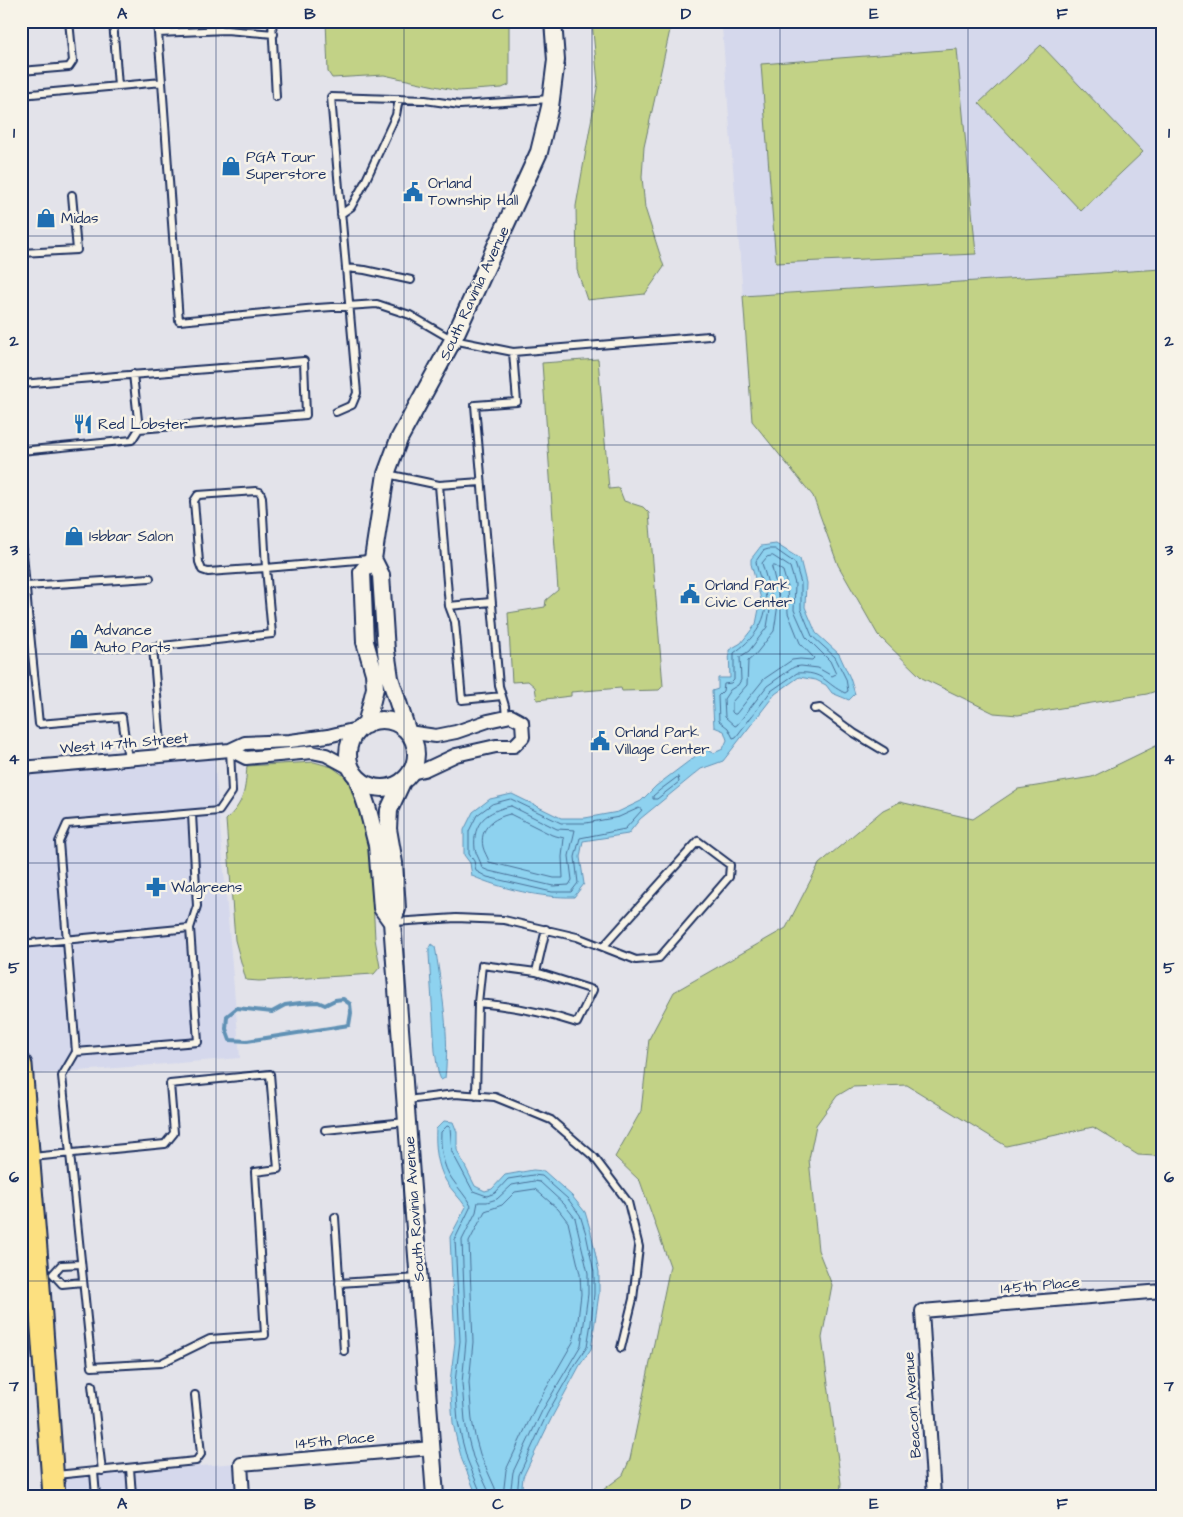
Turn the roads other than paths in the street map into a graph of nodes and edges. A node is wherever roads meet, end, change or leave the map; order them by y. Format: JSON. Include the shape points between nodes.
{"nodes":[{"id":1,"x":69,"y":21,"type":"edge"},
{"id":2,"x":113,"y":21,"type":"edge"},
{"id":3,"x":157,"y":21,"type":"edge"},
{"id":4,"x":272,"y":21,"type":"edge"},
{"id":5,"x":553,"y":21,"type":"edge"},
{"id":6,"x":158,"y":33,"type":"junction"},
{"id":7,"x":274,"y":34,"type":"junction"},
{"id":8,"x":21,"y":71,"type":"edge"},
{"id":9,"x":162,"y":82,"type":"junction"},
{"id":10,"x":118,"y":86,"type":"junction"},
{"id":11,"x":21,"y":94,"type":"edge"},
{"id":12,"x":276,"y":97,"type":"dead end"},
{"id":13,"x":399,"y":99,"type":"junction"},
{"id":14,"x":551,"y":99,"type":"junction"},
{"id":15,"x":72,"y":195,"type":"dead end"},
{"id":16,"x":341,"y":214,"type":"junction"},
{"id":17,"x":21,"y":252,"type":"edge"},
{"id":18,"x":346,"y":268,"type":"junction"},
{"id":19,"x":411,"y":280,"type":"dead end"},
{"id":20,"x":349,"y":306,"type":"junction"},
{"id":21,"x":709,"y":336,"type":"dead end"},
{"id":22,"x":453,"y":340,"type":"junction"},
{"id":23,"x":513,"y":352,"type":"junction"},
{"id":24,"x":133,"y":374,"type":"junction"},
{"id":25,"x":21,"y":384,"type":"edge"},
{"id":26,"x":336,"y":412,"type":"dead end"},
{"id":27,"x":139,"y":429,"type":"junction"},
{"id":28,"x":21,"y":451,"type":"edge"},
{"id":29,"x":386,"y":474,"type":"junction"},
{"id":30,"x":481,"y":482,"type":"junction"},
{"id":31,"x":439,"y":485,"type":"junction"},
{"id":32,"x":21,"y":529,"type":"edge"},
{"id":33,"x":373,"y":559,"type":"junction"},
{"id":34,"x":266,"y":568,"type":"junction"},
{"id":35,"x":150,"y":578,"type":"dead end"},
{"id":36,"x":26,"y":586,"type":"junction"},
{"id":37,"x":491,"y":602,"type":"junction"},
{"id":38,"x":449,"y":606,"type":"junction"},
{"id":39,"x":25,"y":613,"type":"edge"},
{"id":40,"x":502,"y":696,"type":"junction"},
{"id":41,"x":814,"y":709,"type":"dead end"},
{"id":42,"x":506,"y":717,"type":"junction"},
{"id":43,"x":364,"y":726,"type":"junction"},
{"id":44,"x":407,"y":731,"type":"junction"},
{"id":45,"x":230,"y":750,"type":"junction"},
{"id":46,"x":884,"y":751,"type":"dead end"},
{"id":47,"x":162,"y":756,"type":"junction"},
{"id":48,"x":128,"y":759,"type":"junction"},
{"id":49,"x":21,"y":768,"type":"edge"},
{"id":50,"x":354,"y":773,"type":"junction"},
{"id":51,"x":407,"y":778,"type":"junction"},
{"id":52,"x":192,"y":814,"type":"junction"},
{"id":53,"x":392,"y":922,"type":"junction"},
{"id":54,"x":190,"y":928,"type":"junction"},
{"id":55,"x":546,"y":930,"type":"junction"},
{"id":56,"x":67,"y":940,"type":"junction"},
{"id":57,"x":21,"y":944,"type":"edge"},
{"id":58,"x":603,"y":947,"type":"junction"},
{"id":59,"x":536,"y":972,"type":"junction"},
{"id":60,"x":478,"y":1003,"type":"junction"},
{"id":61,"x":76,"y":1052,"type":"junction"},
{"id":62,"x":21,"y":1064,"type":"edge"},
{"id":63,"x":476,"y":1096,"type":"junction"},
{"id":64,"x":406,"y":1100,"type":"junction"},
{"id":65,"x":407,"y":1122,"type":"junction"},
{"id":66,"x":326,"y":1130,"type":"dead end"},
{"id":67,"x":70,"y":1154,"type":"junction"},
{"id":68,"x":28,"y":1157,"type":"junction"},
{"id":69,"x":335,"y":1217,"type":"dead end"},
{"id":70,"x":81,"y":1264,"type":"junction"},
{"id":71,"x":46,"y":1274,"type":"junction"},
{"id":72,"x":419,"y":1278,"type":"junction"},
{"id":73,"x":83,"y":1282,"type":"junction"},
{"id":74,"x":339,"y":1283,"type":"junction"},
{"id":75,"x":1162,"y":1291,"type":"edge"},
{"id":76,"x":922,"y":1312,"type":"joint"},
{"id":77,"x":621,"y":1348,"type":"dead end"},
{"id":78,"x":344,"y":1351,"type":"dead end"},
{"id":79,"x":92,"y":1385,"type":"dead end"},
{"id":80,"x":195,"y":1395,"type":"dead end"},
{"id":81,"x":432,"y":1448,"type":"junction"},
{"id":82,"x":130,"y":1468,"type":"junction"},
{"id":83,"x":94,"y":1472,"type":"junction"},
{"id":84,"x":102,"y":1472,"type":"junction"},
{"id":85,"x":53,"y":1486,"type":"edge"},
{"id":86,"x":96,"y":1496,"type":"edge"},
{"id":87,"x":132,"y":1496,"type":"edge"},
{"id":88,"x":243,"y":1496,"type":"edge"},
{"id":89,"x":436,"y":1496,"type":"edge"},
{"id":90,"x":934,"y":1496,"type":"edge"}],
"edges":[{"from":1,"to":8,"type":"lane","via":[[73,61],[69,67]]},
{"from":2,"to":10,"type":"lane"},
{"from":3,"to":6,"type":"lane"},
{"from":4,"to":7,"type":"lane"},
{"from":5,"to":14,"type":"street","name":"South Ravinia Avenue","via":[[556,60]]},
{"from":6,"to":7,"type":"lane","via":[[226,30]]},
{"from":6,"to":9,"type":"lane"},
{"from":7,"to":12,"type":"lane"},
{"from":9,"to":10,"type":"lane"},
{"from":9,"to":20,"type":"lane","via":[[179,321]]},
{"from":10,"to":11,"type":"lane"},
{"from":13,"to":14,"type":"lane","via":[[460,105]]},
{"from":13,"to":16,"type":"lane","via":[[396,115],[365,182],[351,207]]},
{"from":13,"to":16,"type":"lane","via":[[331,97]]},
{"from":14,"to":22,"type":"street","name":"South Ravinia Avenue","via":[[539,152]]},
{"from":15,"to":17,"type":"lane","via":[[77,250]]},
{"from":16,"to":18,"type":"lane"},
{"from":18,"to":19,"type":"lane"},
{"from":18,"to":20,"type":"lane"},
{"from":20,"to":22,"type":"lane","via":[[377,304],[410,314]]},
{"from":20,"to":26,"type":"lane","via":[[357,393],[352,405]]},
{"from":21,"to":23,"type":"lane"},
{"from":22,"to":23,"type":"lane"},
{"from":22,"to":29,"type":"street","name":"South Ravinia Avenue","via":[[399,439]]},
{"from":23,"to":30,"type":"lane","via":[[517,402],[475,405]]},
{"from":24,"to":25,"type":"lane"},
{"from":24,"to":27,"type":"lane"},
{"from":24,"to":27,"type":"lane","via":[[304,361],[306,415]]},
{"from":27,"to":28,"type":"lane","via":[[132,440]]},
{"from":29,"to":31,"type":"lane"},
{"from":29,"to":33,"type":"street","name":"South Ravinia Avenue"},
{"from":30,"to":31,"type":"lane"},
{"from":30,"to":37,"type":"lane"},
{"from":31,"to":38,"type":"lane"},
{"from":32,"to":36,"type":"lane"},
{"from":33,"to":34,"type":"lane"},
{"from":33,"to":43,"type":"street","name":"South Ravinia Avenue","via":[[362,572],[365,642],[376,688]]},
{"from":33,"to":44,"type":"street","name":"South Ravinia Avenue","via":[[380,575],[390,678]]},
{"from":34,"to":34,"type":"lane","via":[[202,570],[194,501],[198,496],[260,492]]},
{"from":34,"to":47,"type":"lane","via":[[272,634],[153,647]]},
{"from":35,"to":36,"type":"lane"},
{"from":36,"to":39,"type":"lane"},
{"from":37,"to":38,"type":"lane"},
{"from":37,"to":40,"type":"lane","via":[[498,686]]},
{"from":38,"to":40,"type":"lane","via":[[455,622],[462,700]]},
{"from":39,"to":48,"type":"lane","via":[[39,724],[122,717]]},
{"from":40,"to":42,"type":"lane"},
{"from":41,"to":46,"type":"lane","via":[[820,708]]},
{"from":42,"to":44,"type":"street","via":[[436,736]]},
{"from":42,"to":51,"type":"street","via":[[512,716],[522,722],[523,737],[514,746],[496,746],[456,755]]},
{"from":43,"to":44,"type":"street","via":[[388,721]]},
{"from":43,"to":45,"type":"street","name":"West 147th Street","via":[[328,736],[245,743]]},
{"from":43,"to":50,"type":"street","via":[[351,742],[349,750]]},
{"from":44,"to":51,"type":"street","via":[[413,740],[416,763]]},
{"from":45,"to":47,"type":"street","name":"West 147th Street"},
{"from":45,"to":50,"type":"street","name":"West 147th Street","via":[[246,758],[312,752],[326,755]]},
{"from":45,"to":52,"type":"lane","via":[[232,792],[219,811]]},
{"from":47,"to":48,"type":"street","name":"West 147th Street"},
{"from":48,"to":49,"type":"street","name":"West 147th Street"},
{"from":50,"to":51,"type":"street","via":[[364,783],[382,788],[393,787]]},
{"from":50,"to":53,"type":"street","name":"South Ravinia Avenue","via":[[377,845],[382,908]]},
{"from":51,"to":53,"type":"street","name":"South Ravinia Avenue","via":[[390,810],[388,829],[397,909]]},
{"from":52,"to":54,"type":"lane","via":[[197,906]]},
{"from":52,"to":56,"type":"lane","via":[[67,824],[59,842]]},
{"from":53,"to":55,"type":"lane","via":[[456,918],[504,920]]},
{"from":53,"to":64,"type":"street","name":"South Ravinia Avenue"},
{"from":54,"to":56,"type":"lane"},
{"from":54,"to":61,"type":"lane","via":[[198,1042]]},
{"from":55,"to":58,"type":"lane"},
{"from":55,"to":59,"type":"lane"},
{"from":56,"to":57,"type":"lane"},
{"from":56,"to":61,"type":"lane"},
{"from":58,"to":58,"type":"lane","via":[[636,960],[659,958],[729,877],[730,865],[698,841]]},
{"from":59,"to":60,"type":"lane","via":[[482,965]]},
{"from":59,"to":60,"type":"lane","via":[[593,990],[577,1023],[543,1012]]},
{"from":60,"to":63,"type":"lane"},
{"from":61,"to":67,"type":"lane","via":[[62,1076]]},
{"from":62,"to":68,"type":"highway"},
{"from":63,"to":64,"type":"lane","via":[[455,1094]]},
{"from":63,"to":77,"type":"lane","via":[[495,1096],[551,1120],[594,1156],[628,1202],[639,1247],[633,1299]]},
{"from":64,"to":65,"type":"street","name":"South Ravinia Avenue"},
{"from":65,"to":66,"type":"lane"},
{"from":65,"to":72,"type":"street","name":"South Ravinia Avenue"},
{"from":67,"to":68,"type":"lane"},
{"from":67,"to":70,"type":"lane"},
{"from":67,"to":73,"type":"lane","via":[[165,1144],[174,1132],[170,1084],[270,1074],[278,1169],[255,1172],[265,1335],[210,1339],[161,1363],[92,1367]]},
{"from":68,"to":71,"type":"highway"},
{"from":69,"to":74,"type":"lane"},
{"from":70,"to":71,"type":"lane","via":[[61,1264]]},
{"from":70,"to":73,"type":"lane"},
{"from":71,"to":73,"type":"lane","via":[[62,1284]]},
{"from":71,"to":85,"type":"highway"},
{"from":72,"to":74,"type":"lane"},
{"from":72,"to":81,"type":"street","name":"South Ravinia Avenue"},
{"from":74,"to":78,"type":"lane"},
{"from":75,"to":76,"type":"street","name":"145th Place"},
{"from":76,"to":90,"type":"street","name":"Beacon Avenue"},
{"from":79,"to":84,"type":"lane"},
{"from":80,"to":82,"type":"lane","via":[[201,1454],[196,1461]]},
{"from":81,"to":88,"type":"street","name":"145th Place","via":[[241,1464]]},
{"from":81,"to":89,"type":"street","name":"South Ravinia Avenue"},
{"from":82,"to":84,"type":"lane"},
{"from":82,"to":87,"type":"lane"},
{"from":83,"to":84,"type":"lane"},
{"from":83,"to":85,"type":"lane"},
{"from":83,"to":86,"type":"lane"}]}
